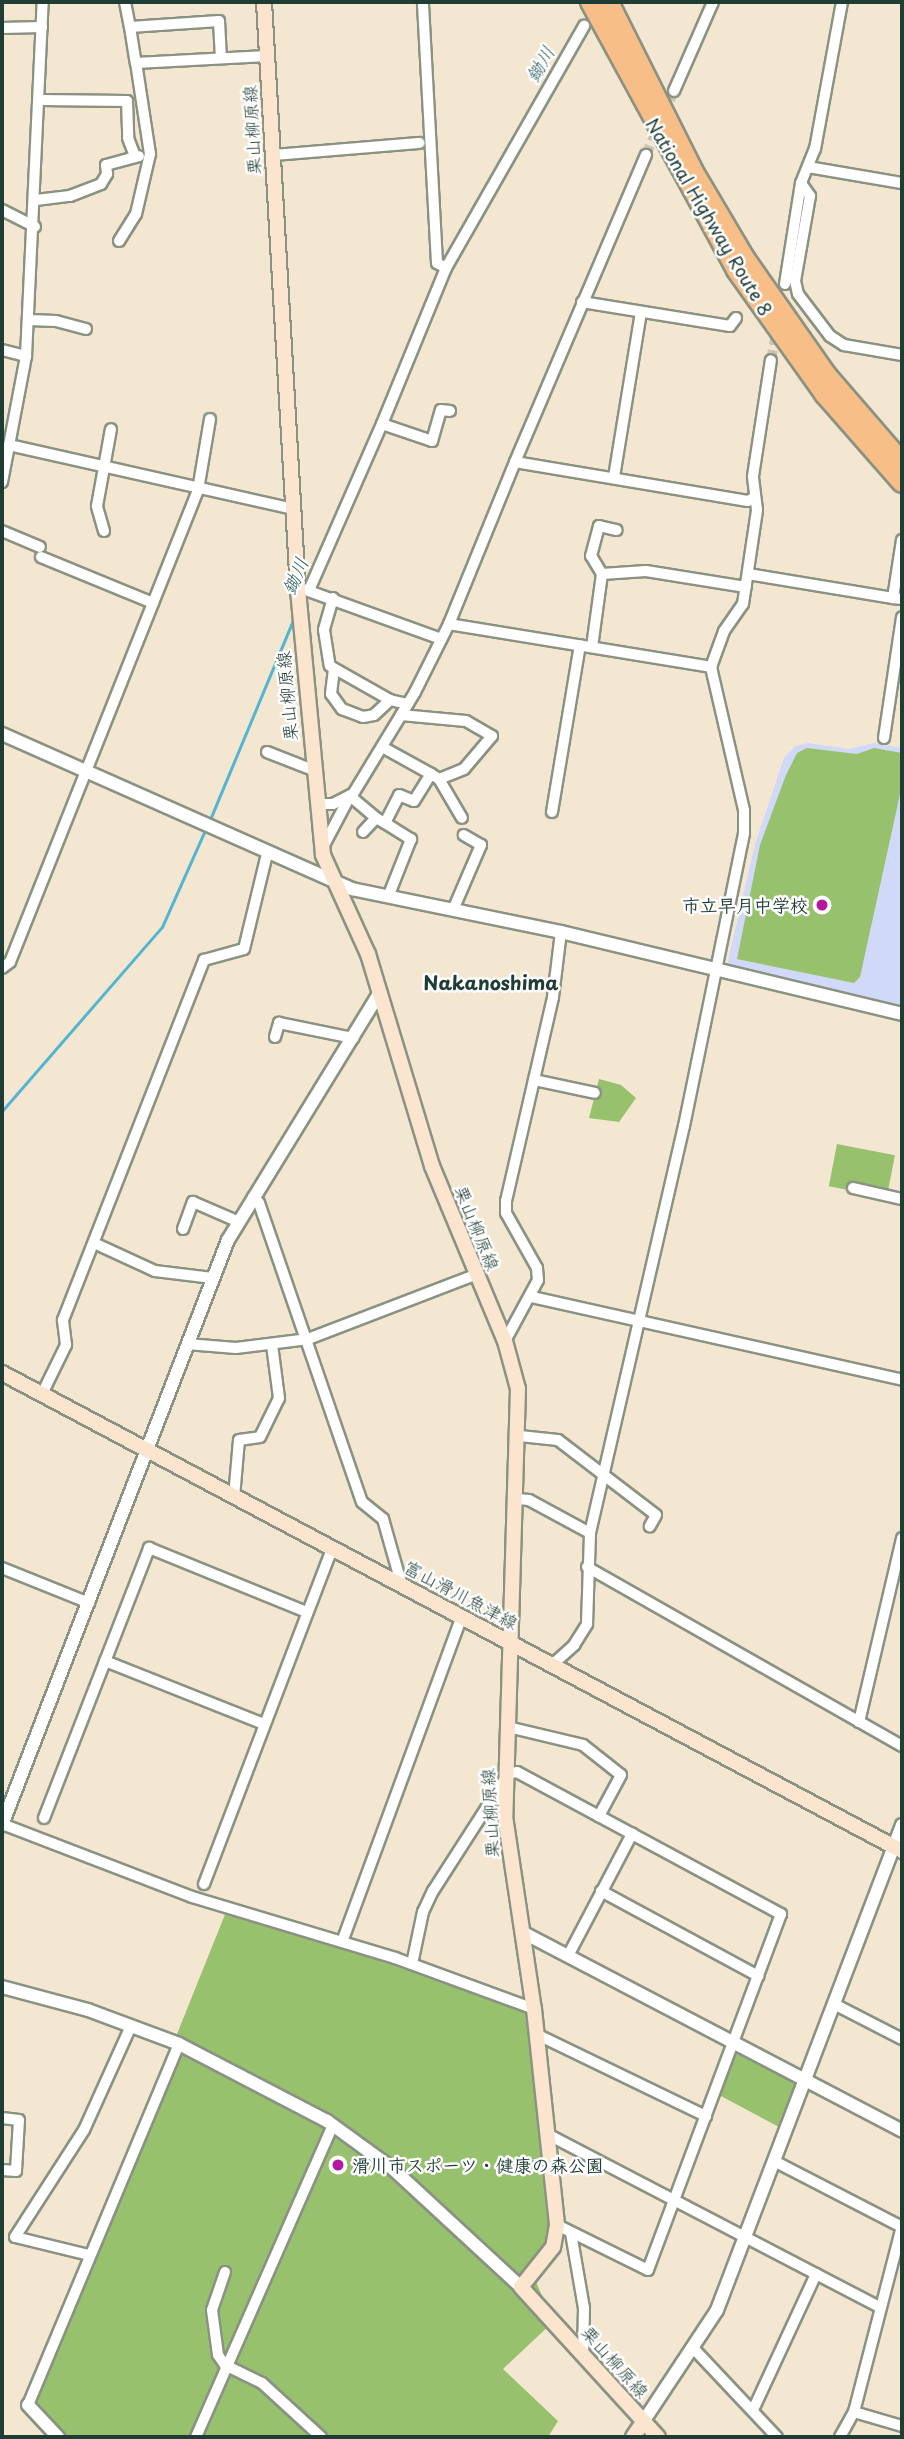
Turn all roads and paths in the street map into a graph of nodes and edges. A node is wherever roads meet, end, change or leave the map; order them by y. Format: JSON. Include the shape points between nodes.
{"nodes":[{"id":1,"x":43,"y":2,"type":"edge"},
{"id":2,"x":125,"y":2,"type":"edge"},
{"id":3,"x":264,"y":2,"type":"edge"},
{"id":4,"x":423,"y":2,"type":"edge"},
{"id":5,"x":590,"y":2,"type":"edge"},
{"id":6,"x":609,"y":2,"type":"edge"},
{"id":7,"x":713,"y":2,"type":"edge"},
{"id":8,"x":842,"y":2,"type":"edge"},
{"id":9,"x":584,"y":26,"type":"dead end"},
{"id":10,"x":42,"y":27,"type":"junction"},
{"id":11,"x":130,"y":27,"type":"junction"},
{"id":12,"x":2,"y":28,"type":"edge"},
{"id":13,"x":267,"y":56,"type":"junction"},
{"id":14,"x":221,"y":58,"type":"junction"},
{"id":15,"x":136,"y":64,"type":"junction"},
{"id":16,"x":674,"y":91,"type":"tunnel mouth"},
{"id":17,"x":40,"y":100,"type":"junction"},
{"id":18,"x":420,"y":143,"type":"dead end"},
{"id":19,"x":273,"y":155,"type":"junction"},
{"id":20,"x":646,"y":155,"type":"tunnel mouth"},
{"id":21,"x":135,"y":156,"type":"junction"},
{"id":22,"x":149,"y":158,"type":"junction"},
{"id":23,"x":808,"y":167,"type":"junction"},
{"id":24,"x":801,"y":183,"type":"junction"},
{"id":25,"x":902,"y":183,"type":"edge"},
{"id":26,"x":36,"y":200,"type":"junction"},
{"id":27,"x":2,"y":210,"type":"edge"},
{"id":28,"x":35,"y":227,"type":"junction"},
{"id":29,"x":119,"y":241,"type":"dead end"},
{"id":30,"x":446,"y":268,"type":"junction"},
{"id":31,"x":785,"y":284,"type":"dead end"},
{"id":32,"x":582,"y":302,"type":"junction"},
{"id":33,"x":641,"y":312,"type":"junction"},
{"id":34,"x":736,"y":318,"type":"dead end"},
{"id":35,"x":29,"y":320,"type":"junction"},
{"id":36,"x":86,"y":329,"type":"dead end"},
{"id":37,"x":2,"y":350,"type":"edge"},
{"id":38,"x":902,"y":355,"type":"edge"},
{"id":39,"x":26,"y":356,"type":"junction"},
{"id":40,"x":771,"y":360,"type":"tunnel mouth"},
{"id":41,"x":450,"y":411,"type":"dead end"},
{"id":42,"x":210,"y":418,"type":"dead end"},
{"id":43,"x":382,"y":424,"type":"junction"},
{"id":44,"x":111,"y":429,"type":"dead end"},
{"id":45,"x":9,"y":445,"type":"junction"},
{"id":46,"x":515,"y":462,"type":"junction"},
{"id":47,"x":902,"y":462,"type":"edge"},
{"id":48,"x":105,"y":468,"type":"junction"},
{"id":49,"x":614,"y":477,"type":"junction"},
{"id":50,"x":2,"y":482,"type":"edge"},
{"id":51,"x":902,"y":483,"type":"edge"},
{"id":52,"x":198,"y":490,"type":"junction"},
{"id":53,"x":755,"y":497,"type":"junction"},
{"id":54,"x":293,"y":509,"type":"junction"},
{"id":55,"x":617,"y":530,"type":"dead end"},
{"id":56,"x":2,"y":531,"type":"edge"},
{"id":57,"x":104,"y":531,"type":"dead end"},
{"id":58,"x":902,"y":540,"type":"edge"},
{"id":59,"x":748,"y":573,"type":"junction"},
{"id":60,"x":602,"y":574,"type":"junction"},
{"id":61,"x":746,"y":587,"type":"junction"},
{"id":62,"x":304,"y":589,"type":"junction"},
{"id":63,"x":333,"y":598,"type":"junction"},
{"id":64,"x":897,"y":598,"type":"edge"},
{"id":65,"x":153,"y":603,"type":"junction"},
{"id":66,"x":902,"y":617,"type":"edge"},
{"id":67,"x":449,"y":624,"type":"junction"},
{"id":68,"x":441,"y":639,"type":"junction"},
{"id":69,"x":586,"y":646,"type":"junction"},
{"id":70,"x":710,"y":667,"type":"junction"},
{"id":71,"x":334,"y":669,"type":"junction"},
{"id":72,"x":390,"y":700,"type":"junction"},
{"id":73,"x":408,"y":704,"type":"junction"},
{"id":74,"x":401,"y":715,"type":"junction"},
{"id":75,"x":2,"y":734,"type":"edge"},
{"id":76,"x":884,"y":738,"type":"dead end"},
{"id":77,"x":382,"y":747,"type":"junction"},
{"id":78,"x":267,"y":752,"type":"dead end"},
{"id":79,"x":87,"y":771,"type":"junction"},
{"id":80,"x":313,"y":771,"type":"junction"},
{"id":81,"x":435,"y":777,"type":"junction"},
{"id":82,"x":350,"y":796,"type":"junction"},
{"id":83,"x":317,"y":804,"type":"junction"},
{"id":84,"x":552,"y":812,"type":"dead end"},
{"id":85,"x":462,"y":818,"type":"dead end"},
{"id":86,"x":380,"y":820,"type":"junction"},
{"id":87,"x":363,"y":832,"type":"dead end"},
{"id":88,"x":464,"y":835,"type":"dead end"},
{"id":89,"x":322,"y":849,"type":"junction"},
{"id":90,"x":267,"y":854,"type":"junction"},
{"id":91,"x":333,"y":882,"type":"junction"},
{"id":92,"x":388,"y":897,"type":"junction"},
{"id":93,"x":453,"y":910,"type":"junction"},
{"id":94,"x":561,"y":932,"type":"junction"},
{"id":95,"x":2,"y":968,"type":"edge"},
{"id":96,"x":717,"y":968,"type":"junction"},
{"id":97,"x":380,"y":992,"type":"junction"},
{"id":98,"x":902,"y":1014,"type":"edge"},
{"id":99,"x":275,"y":1037,"type":"dead end"},
{"id":100,"x":353,"y":1038,"type":"junction"},
{"id":101,"x":534,"y":1080,"type":"junction"},
{"id":102,"x":595,"y":1093,"type":"dead end"},
{"id":103,"x":853,"y":1188,"type":"dead end"},
{"id":104,"x":253,"y":1197,"type":"junction"},
{"id":105,"x":902,"y":1199,"type":"edge"},
{"id":106,"x":239,"y":1222,"type":"junction"},
{"id":107,"x":183,"y":1229,"type":"dead end"},
{"id":108,"x":94,"y":1243,"type":"junction"},
{"id":109,"x":475,"y":1275,"type":"junction"},
{"id":110,"x":213,"y":1278,"type":"junction"},
{"id":111,"x":532,"y":1297,"type":"junction"},
{"id":112,"x":641,"y":1321,"type":"junction"},
{"id":113,"x":308,"y":1339,"type":"junction"},
{"id":114,"x":505,"y":1341,"type":"junction"},
{"id":115,"x":187,"y":1344,"type":"junction"},
{"id":116,"x":272,"y":1345,"type":"junction"},
{"id":117,"x":2,"y":1373,"type":"edge"},
{"id":118,"x":902,"y":1380,"type":"edge"},
{"id":119,"x":42,"y":1394,"type":"junction"},
{"id":120,"x":520,"y":1436,"type":"junction"},
{"id":121,"x":146,"y":1449,"type":"junction"},
{"id":122,"x":604,"y":1478,"type":"junction"},
{"id":123,"x":234,"y":1497,"type":"junction"},
{"id":124,"x":518,"y":1499,"type":"junction"},
{"id":125,"x":650,"y":1526,"type":"dead end"},
{"id":126,"x":590,"y":1533,"type":"junction"},
{"id":127,"x":902,"y":1538,"type":"edge"},
{"id":128,"x":332,"y":1549,"type":"junction"},
{"id":129,"x":2,"y":1567,"type":"edge"},
{"id":130,"x":587,"y":1567,"type":"junction"},
{"id":131,"x":402,"y":1586,"type":"junction"},
{"id":132,"x":89,"y":1603,"type":"junction"},
{"id":133,"x":307,"y":1612,"type":"junction"},
{"id":134,"x":461,"y":1618,"type":"junction"},
{"id":135,"x":513,"y":1645,"type":"junction"},
{"id":136,"x":105,"y":1661,"type":"junction"},
{"id":137,"x":552,"y":1665,"type":"junction"},
{"id":138,"x":859,"y":1722,"type":"junction"},
{"id":139,"x":264,"y":1724,"type":"junction"},
{"id":140,"x":508,"y":1727,"type":"junction"},
{"id":141,"x":902,"y":1746,"type":"edge"},
{"id":142,"x":505,"y":1776,"type":"junction"},
{"id":143,"x":599,"y":1816,"type":"junction"},
{"id":144,"x":44,"y":1818,"type":"dead end"},
{"id":145,"x":2,"y":1824,"type":"edge"},
{"id":146,"x":902,"y":1825,"type":"edge"},
{"id":147,"x":632,"y":1834,"type":"junction"},
{"id":148,"x":898,"y":1848,"type":"edge"},
{"id":149,"x":204,"y":1884,"type":"dead end"},
{"id":150,"x":600,"y":1891,"type":"junction"},
{"id":151,"x":522,"y":1932,"type":"junction"},
{"id":152,"x":342,"y":1942,"type":"junction"},
{"id":153,"x":569,"y":1954,"type":"junction"},
{"id":154,"x":412,"y":1964,"type":"junction"},
{"id":155,"x":758,"y":1976,"type":"junction"},
{"id":156,"x":2,"y":1987,"type":"edge"},
{"id":157,"x":834,"y":2004,"type":"junction"},
{"id":158,"x":534,"y":2008,"type":"junction"},
{"id":159,"x":131,"y":2026,"type":"junction"},
{"id":160,"x":537,"y":2034,"type":"junction"},
{"id":161,"x":902,"y":2039,"type":"edge"},
{"id":162,"x":733,"y":2042,"type":"junction"},
{"id":163,"x":179,"y":2043,"type":"junction"},
{"id":164,"x":805,"y":2081,"type":"junction"},
{"id":165,"x":706,"y":2116,"type":"junction"},
{"id":166,"x":2,"y":2119,"type":"edge"},
{"id":167,"x":333,"y":2125,"type":"junction"},
{"id":168,"x":902,"y":2131,"type":"edge"},
{"id":169,"x":547,"y":2134,"type":"junction"},
{"id":170,"x":774,"y":2161,"type":"junction"},
{"id":171,"x":2,"y":2170,"type":"edge"},
{"id":172,"x":676,"y":2199,"type":"junction"},
{"id":173,"x":557,"y":2224,"type":"junction"},
{"id":174,"x":902,"y":2227,"type":"edge"},
{"id":175,"x":570,"y":2232,"type":"junction"},
{"id":176,"x":2,"y":2235,"type":"edge"},
{"id":177,"x":748,"y":2235,"type":"junction"},
{"id":178,"x":15,"y":2237,"type":"junction"},
{"id":179,"x":89,"y":2255,"type":"junction"},
{"id":180,"x":225,"y":2272,"type":"dead end"},
{"id":181,"x":816,"y":2274,"type":"junction"},
{"id":182,"x":521,"y":2287,"type":"junction"},
{"id":183,"x":880,"y":2307,"type":"junction"},
{"id":184,"x":694,"y":2349,"type":"junction"},
{"id":185,"x":583,"y":2354,"type":"junction"},
{"id":186,"x":225,"y":2365,"type":"junction"},
{"id":187,"x":28,"y":2405,"type":"joint"},
{"id":188,"x":753,"y":2410,"type":"junction"},
{"id":189,"x":854,"y":2412,"type":"junction"},
{"id":190,"x":643,"y":2422,"type":"junction"},
{"id":191,"x":902,"y":2426,"type":"edge"},
{"id":192,"x":58,"y":2437,"type":"edge"},
{"id":193,"x":196,"y":2437,"type":"edge"},
{"id":194,"x":321,"y":2437,"type":"edge"},
{"id":195,"x":633,"y":2437,"type":"edge"},
{"id":196,"x":657,"y":2437,"type":"edge"},
{"id":197,"x":776,"y":2437,"type":"edge"},
{"id":198,"x":840,"y":2437,"type":"edge"}],
"edges":[{"from":1,"to":10,"type":"street"},
{"from":2,"to":11,"type":"street"},
{"from":3,"to":13,"type":"main road","name":"栗山柳原線"},
{"from":4,"to":30,"type":"street","via":[[437,262]]},
{"from":5,"to":51,"type":"highway","name":"National Highway Route 8","via":[[736,270],[824,394]]},
{"from":6,"to":47,"type":"highway","name":"National Highway Route 8","via":[[693,170],[745,258],[827,375]]},
{"from":7,"to":16,"type":"street"},
{"from":8,"to":23,"type":"street"},
{"from":9,"to":30,"type":"street"},
{"from":10,"to":12,"type":"street"},
{"from":10,"to":17,"type":"street"},
{"from":11,"to":14,"type":"street","via":[[219,21]]},
{"from":11,"to":15,"type":"street"},
{"from":13,"to":14,"type":"street"},
{"from":13,"to":19,"type":"main road","name":"栗山柳原線"},
{"from":14,"to":15,"type":"street"},
{"from":15,"to":22,"type":"street"},
{"from":17,"to":21,"type":"street","via":[[127,101],[128,138]]},
{"from":17,"to":26,"type":"street"},
{"from":18,"to":19,"type":"street"},
{"from":19,"to":54,"type":"main road","name":"栗山柳原線"},
{"from":20,"to":32,"type":"street"},
{"from":21,"to":22,"type":"street"},
{"from":21,"to":26,"type":"street","via":[[106,165],[101,184],[70,196]]},
{"from":22,"to":29,"type":"street","via":[[136,215]]},
{"from":23,"to":24,"type":"street"},
{"from":23,"to":25,"type":"street"},
{"from":24,"to":31,"type":"street"},
{"from":24,"to":38,"type":"street","via":[[810,196],[795,281],[798,294],[830,336],[844,345]]},
{"from":26,"to":28,"type":"street"},
{"from":27,"to":28,"type":"street"},
{"from":28,"to":35,"type":"street"},
{"from":30,"to":43,"type":"street"},
{"from":32,"to":33,"type":"street"},
{"from":32,"to":46,"type":"street"},
{"from":33,"to":34,"type":"street","via":[[730,326]]},
{"from":33,"to":49,"type":"street"},
{"from":35,"to":36,"type":"street"},
{"from":35,"to":39,"type":"street"},
{"from":37,"to":39,"type":"street"},
{"from":39,"to":45,"type":"street"},
{"from":40,"to":53,"type":"street","via":[[753,476]]},
{"from":41,"to":43,"type":"street","via":[[441,410],[432,442]]},
{"from":42,"to":52,"type":"street"},
{"from":43,"to":62,"type":"street"},
{"from":44,"to":48,"type":"street"},
{"from":45,"to":48,"type":"street"},
{"from":45,"to":50,"type":"street"},
{"from":46,"to":49,"type":"street"},
{"from":46,"to":67,"type":"street"},
{"from":48,"to":52,"type":"street"},
{"from":48,"to":57,"type":"street","via":[[97,506]]},
{"from":49,"to":53,"type":"street","via":[[748,501]]},
{"from":52,"to":54,"type":"street"},
{"from":52,"to":65,"type":"street"},
{"from":53,"to":59,"type":"street","via":[[758,510]]},
{"from":54,"to":62,"type":"main road","name":"栗山柳原線"},
{"from":55,"to":60,"type":"street","via":[[599,526],[591,555]]},
{"from":56,"to":65,"type":"street"},
{"from":58,"to":64,"type":"street"},
{"from":59,"to":61,"type":"street"},
{"from":59,"to":64,"type":"street"},
{"from":60,"to":61,"type":"street","via":[[646,571]]},
{"from":60,"to":69,"type":"street"},
{"from":61,"to":70,"type":"street","via":[[743,604],[724,631]]},
{"from":62,"to":63,"type":"street"},
{"from":62,"to":80,"type":"main road","name":"栗山柳原線"},
{"from":63,"to":68,"type":"street"},
{"from":63,"to":71,"type":"street","via":[[324,630]]},
{"from":65,"to":79,"type":"street"},
{"from":66,"to":76,"type":"street"},
{"from":67,"to":68,"type":"street"},
{"from":67,"to":69,"type":"street"},
{"from":68,"to":73,"type":"street"},
{"from":69,"to":70,"type":"street"},
{"from":69,"to":84,"type":"street"},
{"from":70,"to":96,"type":"street","via":[[744,810],[744,833]]},
{"from":71,"to":72,"type":"street"},
{"from":71,"to":72,"type":"street","via":[[331,694],[342,709],[374,715]]},
{"from":72,"to":73,"type":"street"},
{"from":73,"to":74,"type":"street"},
{"from":74,"to":77,"type":"street"},
{"from":74,"to":81,"type":"street","via":[[466,721],[492,736],[464,769]]},
{"from":75,"to":79,"type":"street"},
{"from":77,"to":81,"type":"street"},
{"from":77,"to":82,"type":"street"},
{"from":78,"to":80,"type":"street"},
{"from":79,"to":90,"type":"street"},
{"from":79,"to":95,"type":"street","via":[[10,962]]},
{"from":80,"to":83,"type":"main road","name":"栗山柳原線"},
{"from":81,"to":85,"type":"street"},
{"from":81,"to":86,"type":"street","via":[[414,801],[399,795]]},
{"from":82,"to":83,"type":"street"},
{"from":82,"to":86,"type":"street"},
{"from":82,"to":89,"type":"street"},
{"from":83,"to":89,"type":"main road","name":"栗山柳原線"},
{"from":86,"to":87,"type":"street"},
{"from":86,"to":92,"type":"street","via":[[411,839]]},
{"from":88,"to":93,"type":"street","via":[[481,845]]},
{"from":89,"to":91,"type":"main road","name":"栗山柳原線"},
{"from":90,"to":91,"type":"street"},
{"from":90,"to":108,"type":"street","via":[[244,949],[204,960]]},
{"from":91,"to":92,"type":"street"},
{"from":91,"to":97,"type":"main road","name":"栗山柳原線","via":[[356,926]]},
{"from":92,"to":93,"type":"street"},
{"from":93,"to":94,"type":"street"},
{"from":94,"to":96,"type":"street"},
{"from":94,"to":101,"type":"street","via":[[553,997]]},
{"from":96,"to":98,"type":"street"},
{"from":96,"to":112,"type":"street"},
{"from":97,"to":100,"type":"street"},
{"from":97,"to":109,"type":"main road","name":"栗山柳原線","via":[[432,1166]]},
{"from":99,"to":100,"type":"street","via":[[279,1023]]},
{"from":100,"to":104,"type":"street"},
{"from":101,"to":102,"type":"street"},
{"from":101,"to":111,"type":"street","via":[[506,1201],[506,1213],[537,1268]]},
{"from":103,"to":105,"type":"street"},
{"from":104,"to":106,"type":"street"},
{"from":104,"to":113,"type":"street"},
{"from":106,"to":107,"type":"street","via":[[193,1202]]},
{"from":106,"to":110,"type":"street"},
{"from":108,"to":110,"type":"street","via":[[155,1271]]},
{"from":108,"to":119,"type":"street","via":[[63,1320],[66,1345]]},
{"from":109,"to":113,"type":"street"},
{"from":109,"to":114,"type":"main road","name":"栗山柳原線"},
{"from":110,"to":115,"type":"street"},
{"from":111,"to":112,"type":"street"},
{"from":111,"to":114,"type":"street"},
{"from":112,"to":118,"type":"street"},
{"from":112,"to":122,"type":"street"},
{"from":113,"to":116,"type":"street"},
{"from":113,"to":131,"type":"street","via":[[362,1502],[383,1519]]},
{"from":114,"to":120,"type":"main road","name":"栗山柳原線","via":[[518,1389]]},
{"from":115,"to":116,"type":"street"},
{"from":115,"to":121,"type":"street"},
{"from":116,"to":123,"type":"street","via":[[279,1398],[260,1437],[239,1440]]},
{"from":117,"to":119,"type":"main road","name":"富山滑川魚津線"},
{"from":119,"to":121,"type":"main road","name":"富山滑川魚津線"},
{"from":120,"to":122,"type":"street","via":[[558,1440]]},
{"from":120,"to":124,"type":"main road","name":"栗山柳原線"},
{"from":121,"to":123,"type":"main road","name":"富山滑川魚津線"},
{"from":121,"to":132,"type":"street"},
{"from":122,"to":125,"type":"street","via":[[656,1515]]},
{"from":122,"to":126,"type":"street"},
{"from":123,"to":128,"type":"main road","name":"富山滑川魚津線"},
{"from":124,"to":126,"type":"street","via":[[529,1500]]},
{"from":124,"to":135,"type":"main road","name":"栗山柳原線"},
{"from":126,"to":130,"type":"street"},
{"from":127,"to":138,"type":"street"},
{"from":128,"to":131,"type":"main road","name":"富山滑川魚津線"},
{"from":128,"to":133,"type":"street"},
{"from":129,"to":132,"type":"street"},
{"from":130,"to":137,"type":"street","via":[[587,1624],[574,1645]]},
{"from":130,"to":138,"type":"street"},
{"from":131,"to":134,"type":"main road","name":"富山滑川魚津線"},
{"from":132,"to":145,"type":"street"},
{"from":133,"to":136,"type":"street","via":[[149,1548]]},
{"from":133,"to":139,"type":"street"},
{"from":134,"to":135,"type":"main road","name":"富山滑川魚津線"},
{"from":134,"to":152,"type":"street"},
{"from":135,"to":137,"type":"main road","name":"富山滑川魚津線"},
{"from":135,"to":140,"type":"main road","name":"栗山柳原線"},
{"from":136,"to":139,"type":"street"},
{"from":136,"to":144,"type":"street"},
{"from":137,"to":148,"type":"main road","name":"富山滑川魚津線"},
{"from":138,"to":141,"type":"street"},
{"from":139,"to":149,"type":"street"},
{"from":140,"to":142,"type":"main road","name":"栗山柳原線"},
{"from":140,"to":143,"type":"street","via":[[583,1745],[621,1775]]},
{"from":142,"to":143,"type":"street","via":[[517,1772]]},
{"from":142,"to":151,"type":"main road","name":"栗山柳原線","via":[[505,1816]]},
{"from":142,"to":154,"type":"street","via":[[433,1891],[423,1912]]},
{"from":143,"to":147,"type":"street"},
{"from":145,"to":152,"type":"street","via":[[192,1897]]},
{"from":146,"to":148,"type":"street"},
{"from":147,"to":150,"type":"street"},
{"from":147,"to":155,"type":"street","via":[[781,1914]]},
{"from":148,"to":157,"type":"street"},
{"from":150,"to":153,"type":"street"},
{"from":150,"to":155,"type":"street"},
{"from":151,"to":153,"type":"street"},
{"from":151,"to":158,"type":"main road","name":"栗山柳原線"},
{"from":152,"to":154,"type":"street"},
{"from":153,"to":162,"type":"street"},
{"from":154,"to":158,"type":"street"},
{"from":155,"to":162,"type":"street"},
{"from":156,"to":159,"type":"street"},
{"from":157,"to":161,"type":"street"},
{"from":157,"to":164,"type":"street"},
{"from":158,"to":160,"type":"main road","name":"栗山柳原線"},
{"from":159,"to":163,"type":"street"},
{"from":159,"to":178,"type":"street","via":[[84,2130]]},
{"from":160,"to":165,"type":"street"},
{"from":160,"to":169,"type":"main road","name":"栗山柳原線"},
{"from":162,"to":164,"type":"street"},
{"from":162,"to":165,"type":"street"},
{"from":163,"to":167,"type":"street"},
{"from":163,"to":179,"type":"street"},
{"from":164,"to":168,"type":"street"},
{"from":164,"to":170,"type":"street"},
{"from":165,"to":172,"type":"street"},
{"from":166,"to":171,"type":"street","via":[[19,2120],[16,2171]]},
{"from":167,"to":182,"type":"street","via":[[393,2169]]},
{"from":167,"to":186,"type":"street"},
{"from":169,"to":172,"type":"street"},
{"from":169,"to":173,"type":"main road","name":"栗山柳原線"},
{"from":170,"to":174,"type":"street"},
{"from":170,"to":177,"type":"street"},
{"from":172,"to":175,"type":"street","via":[[648,2270]]},
{"from":172,"to":177,"type":"street"},
{"from":173,"to":175,"type":"street"},
{"from":173,"to":182,"type":"main road","name":"栗山柳原線","via":[[553,2246]]},
{"from":174,"to":183,"type":"street"},
{"from":175,"to":185,"type":"street","via":[[584,2308]]},
{"from":176,"to":178,"type":"street"},
{"from":177,"to":181,"type":"street"},
{"from":177,"to":184,"type":"street","via":[[718,2310]]},
{"from":178,"to":179,"type":"street"},
{"from":179,"to":187,"type":"street"},
{"from":180,"to":186,"type":"street","via":[[212,2310],[218,2355]]},
{"from":181,"to":183,"type":"street"},
{"from":181,"to":188,"type":"street"},
{"from":182,"to":185,"type":"main road","name":"栗山柳原線"},
{"from":183,"to":189,"type":"street"},
{"from":184,"to":188,"type":"street"},
{"from":184,"to":190,"type":"street"},
{"from":185,"to":190,"type":"main road","name":"栗山柳原線"},
{"from":186,"to":193,"type":"street"},
{"from":186,"to":194,"type":"street","via":[[262,2383]]},
{"from":187,"to":192,"type":"street"},
{"from":188,"to":197,"type":"street"},
{"from":189,"to":191,"type":"street"},
{"from":189,"to":198,"type":"street"},
{"from":190,"to":195,"type":"main road"},
{"from":190,"to":196,"type":"main road","name":"栗山柳原線"}]}
